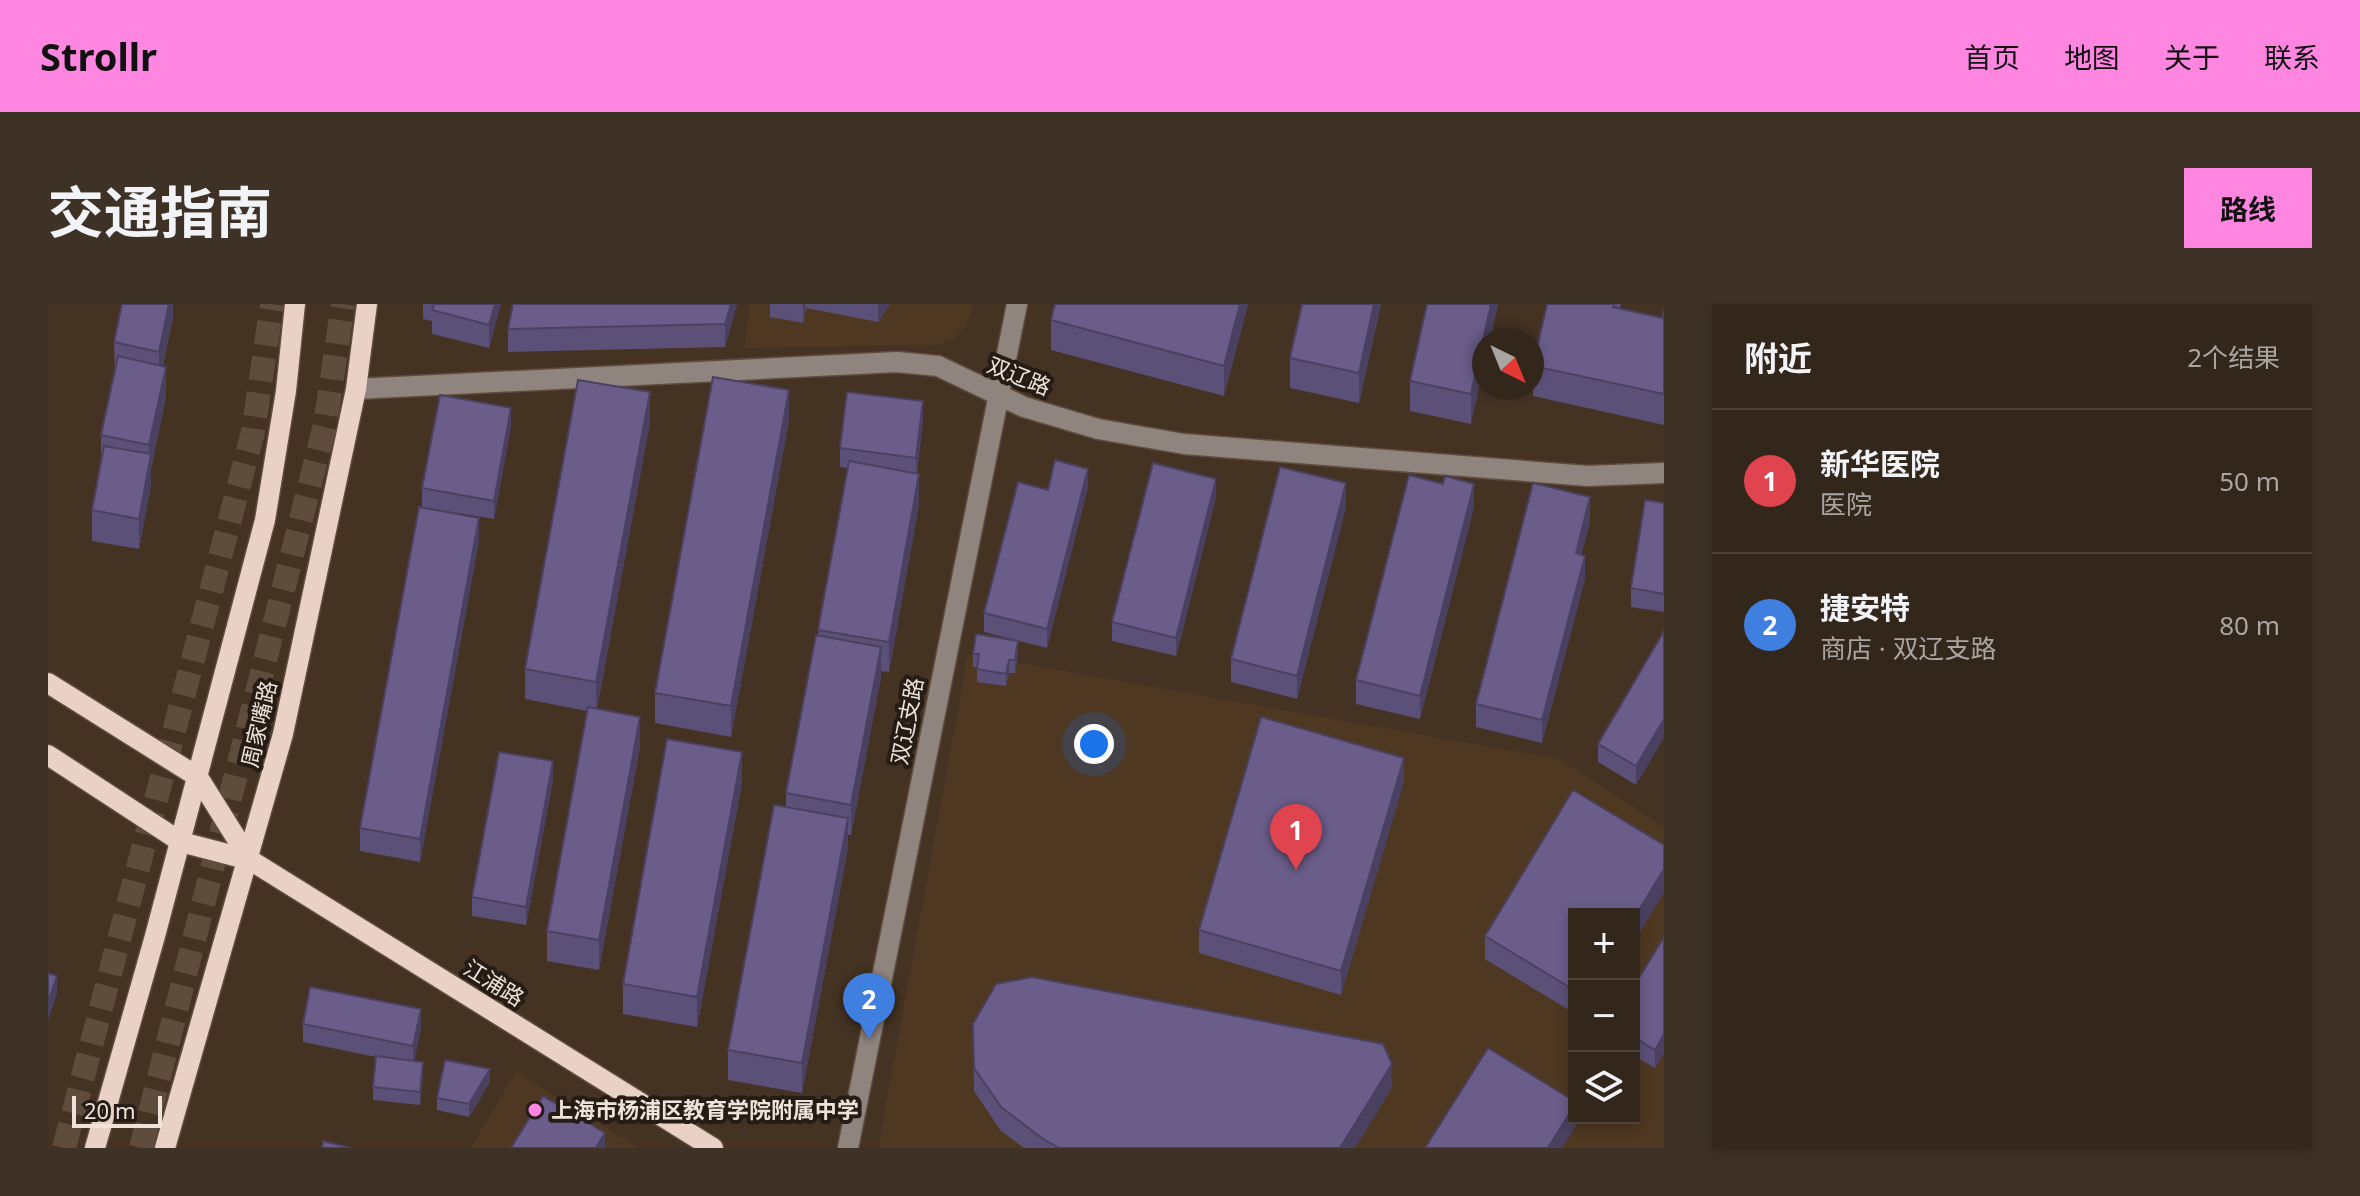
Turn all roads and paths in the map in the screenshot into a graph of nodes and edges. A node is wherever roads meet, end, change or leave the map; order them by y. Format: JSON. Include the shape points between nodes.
{"nodes":[{"id":1,"x":295,"y":304,"type":"edge"},
{"id":2,"x":367,"y":304,"type":"edge"},
{"id":3,"x":1017,"y":304,"type":"edge"},
{"id":4,"x":356,"y":389,"type":"junction"},
{"id":5,"x":996,"y":395,"type":"junction"},
{"id":6,"x":1664,"y":473,"type":"edge"},
{"id":7,"x":48,"y":683,"type":"edge"},
{"id":8,"x":48,"y":755,"type":"edge"},
{"id":9,"x":198,"y":777,"type":"junction"},
{"id":10,"x":181,"y":842,"type":"junction"},
{"id":11,"x":250,"y":860,"type":"junction"},
{"id":12,"x":95,"y":1148,"type":"edge"},
{"id":13,"x":165,"y":1148,"type":"edge"},
{"id":14,"x":713,"y":1148,"type":"edge"},
{"id":15,"x":848,"y":1148,"type":"edge"}],
"edges":[{"from":1,"to":9,"type":"main road","name":"周家嘴路","via":[[265,520]]},
{"from":2,"to":4,"type":"main road","name":"周家嘴路"},
{"from":3,"to":5,"type":"street","name":"双辽支路"},
{"from":4,"to":5,"type":"street","name":"双辽路","via":[[897,362],[938,366]]},
{"from":4,"to":11,"type":"main road","name":"周家嘴路","via":[[283,734]]},
{"from":5,"to":6,"type":"street","name":"双辽路","via":[[1098,429],[1184,444],[1588,476]]},
{"from":5,"to":15,"type":"street","name":"双辽支路"},
{"from":7,"to":9,"type":"main road","name":"江浦路"},
{"from":8,"to":10,"type":"main road","name":"江浦路"},
{"from":9,"to":10,"type":"main road","name":"周家嘴路"},
{"from":9,"to":11,"type":"main road","name":"江浦路"},
{"from":10,"to":11,"type":"main road","name":"江浦路"},
{"from":10,"to":12,"type":"main road","name":"周家嘴路"},
{"from":11,"to":13,"type":"main road","name":"周家嘴路"},
{"from":11,"to":14,"type":"main road","name":"江浦路"}]}
